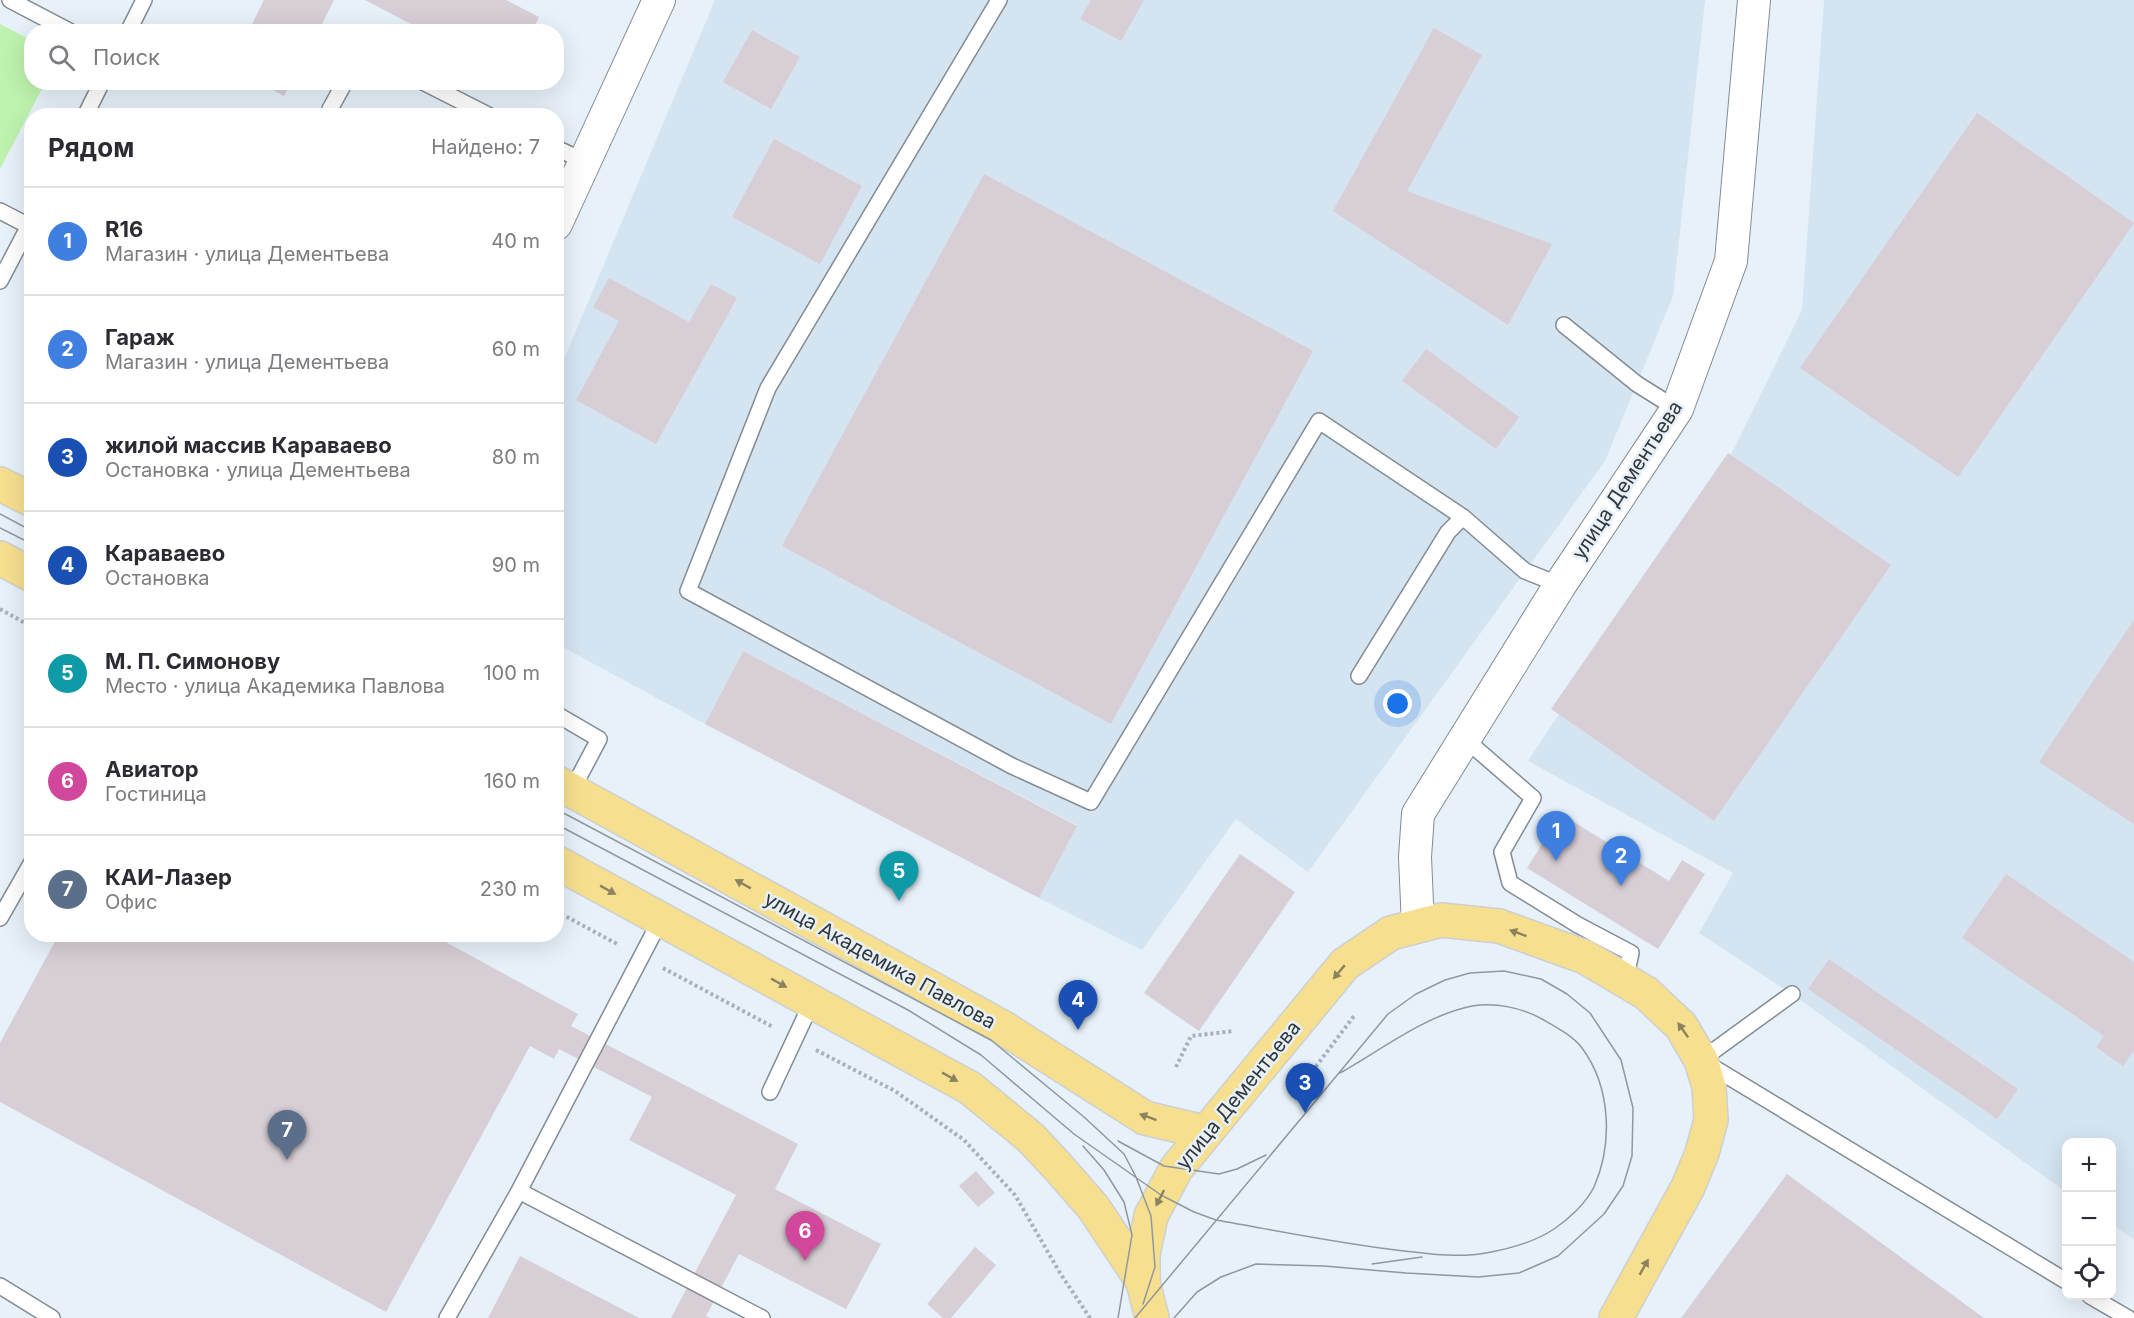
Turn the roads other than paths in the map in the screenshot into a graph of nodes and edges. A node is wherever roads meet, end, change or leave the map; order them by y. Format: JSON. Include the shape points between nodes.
{"nodes":[{"id":1,"x":9,"y":0,"type":"edge"},
{"id":2,"x":144,"y":0,"type":"edge"},
{"id":3,"x":659,"y":0,"type":"edge"},
{"id":4,"x":999,"y":0,"type":"edge"},
{"id":5,"x":1754,"y":0,"type":"edge"},
{"id":6,"x":56,"y":24,"type":"edge"},
{"id":7,"x":132,"y":24,"type":"edge"},
{"id":8,"x":98,"y":90,"type":"edge"},
{"id":9,"x":341,"y":90,"type":"edge"},
{"id":10,"x":439,"y":90,"type":"edge"},
{"id":11,"x":89,"y":108,"type":"edge"},
{"id":12,"x":331,"y":108,"type":"edge"},
{"id":13,"x":474,"y":108,"type":"edge"},
{"id":14,"x":564,"y":152,"type":"edge"},
{"id":15,"x":586,"y":162,"type":"junction"},
{"id":16,"x":564,"y":207,"type":"edge"},
{"id":17,"x":0,"y":211,"type":"edge"},
{"id":18,"x":24,"y":221,"type":"edge"},
{"id":19,"x":24,"y":235,"type":"edge"},
{"id":20,"x":0,"y":281,"type":"edge"},
{"id":21,"x":1564,"y":325,"type":"dead end"},
{"id":22,"x":1677,"y":409,"type":"junction"},
{"id":23,"x":0,"y":484,"type":"edge"},
{"id":24,"x":24,"y":496,"type":"edge"},
{"id":25,"x":1463,"y":517,"type":"junction"},
{"id":26,"x":0,"y":558,"type":"edge"},
{"id":27,"x":24,"y":571,"type":"edge"},
{"id":28,"x":1560,"y":585,"type":"junction"},
{"id":29,"x":1359,"y":676,"type":"dead end"},
{"id":30,"x":564,"y":719,"type":"edge"},
{"id":31,"x":1465,"y":739,"type":"junction"},
{"id":32,"x":564,"y":786,"type":"edge"},
{"id":33,"x":564,"y":866,"type":"edge"},
{"id":34,"x":24,"y":876,"type":"edge"},
{"id":35,"x":0,"y":918,"type":"edge"},
{"id":36,"x":661,"y":919,"type":"junction"},
{"id":37,"x":1418,"y":926,"type":"junction"},
{"id":38,"x":1625,"y":980,"type":"junction"},
{"id":39,"x":1792,"y":994,"type":"dead end"},
{"id":40,"x":812,"y":1002,"type":"junction"},
{"id":41,"x":1701,"y":1060,"type":"junction"},
{"id":42,"x":770,"y":1092,"type":"dead end"},
{"id":43,"x":1204,"y":1132,"type":"junction"},
{"id":44,"x":519,"y":1191,"type":"junction"},
{"id":45,"x":2062,"y":1278,"type":"edge"},
{"id":46,"x":1143,"y":1282,"type":"junction"},
{"id":47,"x":0,"y":1286,"type":"edge"},
{"id":48,"x":2097,"y":1300,"type":"edge"},
{"id":49,"x":52,"y":1318,"type":"edge"},
{"id":50,"x":447,"y":1318,"type":"edge"},
{"id":51,"x":762,"y":1318,"type":"edge"},
{"id":52,"x":1152,"y":1318,"type":"edge"},
{"id":53,"x":1616,"y":1318,"type":"edge"},
{"id":54,"x":2128,"y":1318,"type":"edge"}],
"edges":[{"from":1,"to":6,"type":"lane"},
{"from":2,"to":7,"type":"lane"},
{"from":3,"to":15,"type":"street"},
{"from":4,"to":25,"type":"lane","via":[[768,388],[688,591],[1012,766],[1091,802],[1320,421]]},
{"from":5,"to":22,"type":"street","name":"улица Дементьева","via":[[1731,261]]},
{"from":8,"to":11,"type":"lane"},
{"from":9,"to":12,"type":"lane"},
{"from":10,"to":13,"type":"lane"},
{"from":14,"to":15,"type":"lane"},
{"from":15,"to":16,"type":"street"},
{"from":17,"to":18,"type":"lane"},
{"from":19,"to":20,"type":"lane"},
{"from":21,"to":22,"type":"lane","via":[[1637,384]]},
{"from":22,"to":28,"type":"street","name":"улица Дементьева"},
{"from":23,"to":24,"type":"main road"},
{"from":25,"to":28,"type":"lane","via":[[1525,571]]},
{"from":25,"to":29,"type":"lane","via":[[1448,532]]},
{"from":26,"to":27,"type":"main road"},
{"from":28,"to":31,"type":"street","name":"улица Дементьева"},
{"from":30,"to":32,"type":"lane","via":[[599,740]]},
{"from":31,"to":37,"type":"street","name":"улица Дементьева","via":[[1418,814]]},
{"from":31,"to":38,"type":"lane","via":[[1533,798],[1502,852],[1510,882],[1631,953]]},
{"from":43,"to":32,"type":"main road","name":"улица Академика Павлова","one_way":true,"via":[[1145,1118],[1002,1027]]},
{"from":33,"to":36,"type":"main road","one_way":true},
{"from":34,"to":35,"type":"lane"},
{"from":36,"to":40,"type":"main road","one_way":true},
{"from":36,"to":44,"type":"lane"},
{"from":38,"to":37,"type":"main road","name":"улица Дементьева","one_way":true,"via":[[1585,957],[1499,926],[1441,920]]},
{"from":37,"to":43,"type":"main road","name":"улица Дементьева","one_way":true,"via":[[1391,933],[1345,964]]},
{"from":41,"to":38,"type":"main road","name":"улица Дементьева","one_way":true,"via":[[1681,1026],[1646,993]]},
{"from":39,"to":41,"type":"lane"},
{"from":40,"to":42,"type":"lane"},
{"from":40,"to":46,"type":"main road","one_way":true,"via":[[970,1088],[1031,1138],[1093,1207]]},
{"from":41,"to":45,"type":"lane"},
{"from":53,"to":41,"type":"main road","name":"улица Дементьева","one_way":true,"via":[[1688,1187],[1702,1153],[1710,1120],[1709,1087]]},
{"from":43,"to":46,"type":"main road","name":"улица Дементьева","one_way":true,"via":[[1176,1169],[1151,1216],[1143,1254]]},
{"from":44,"to":50,"type":"lane"},
{"from":44,"to":51,"type":"lane"},
{"from":46,"to":52,"type":"main road","name":"улица Дементьева"},
{"from":47,"to":49,"type":"lane"},
{"from":48,"to":54,"type":"lane"}]}
